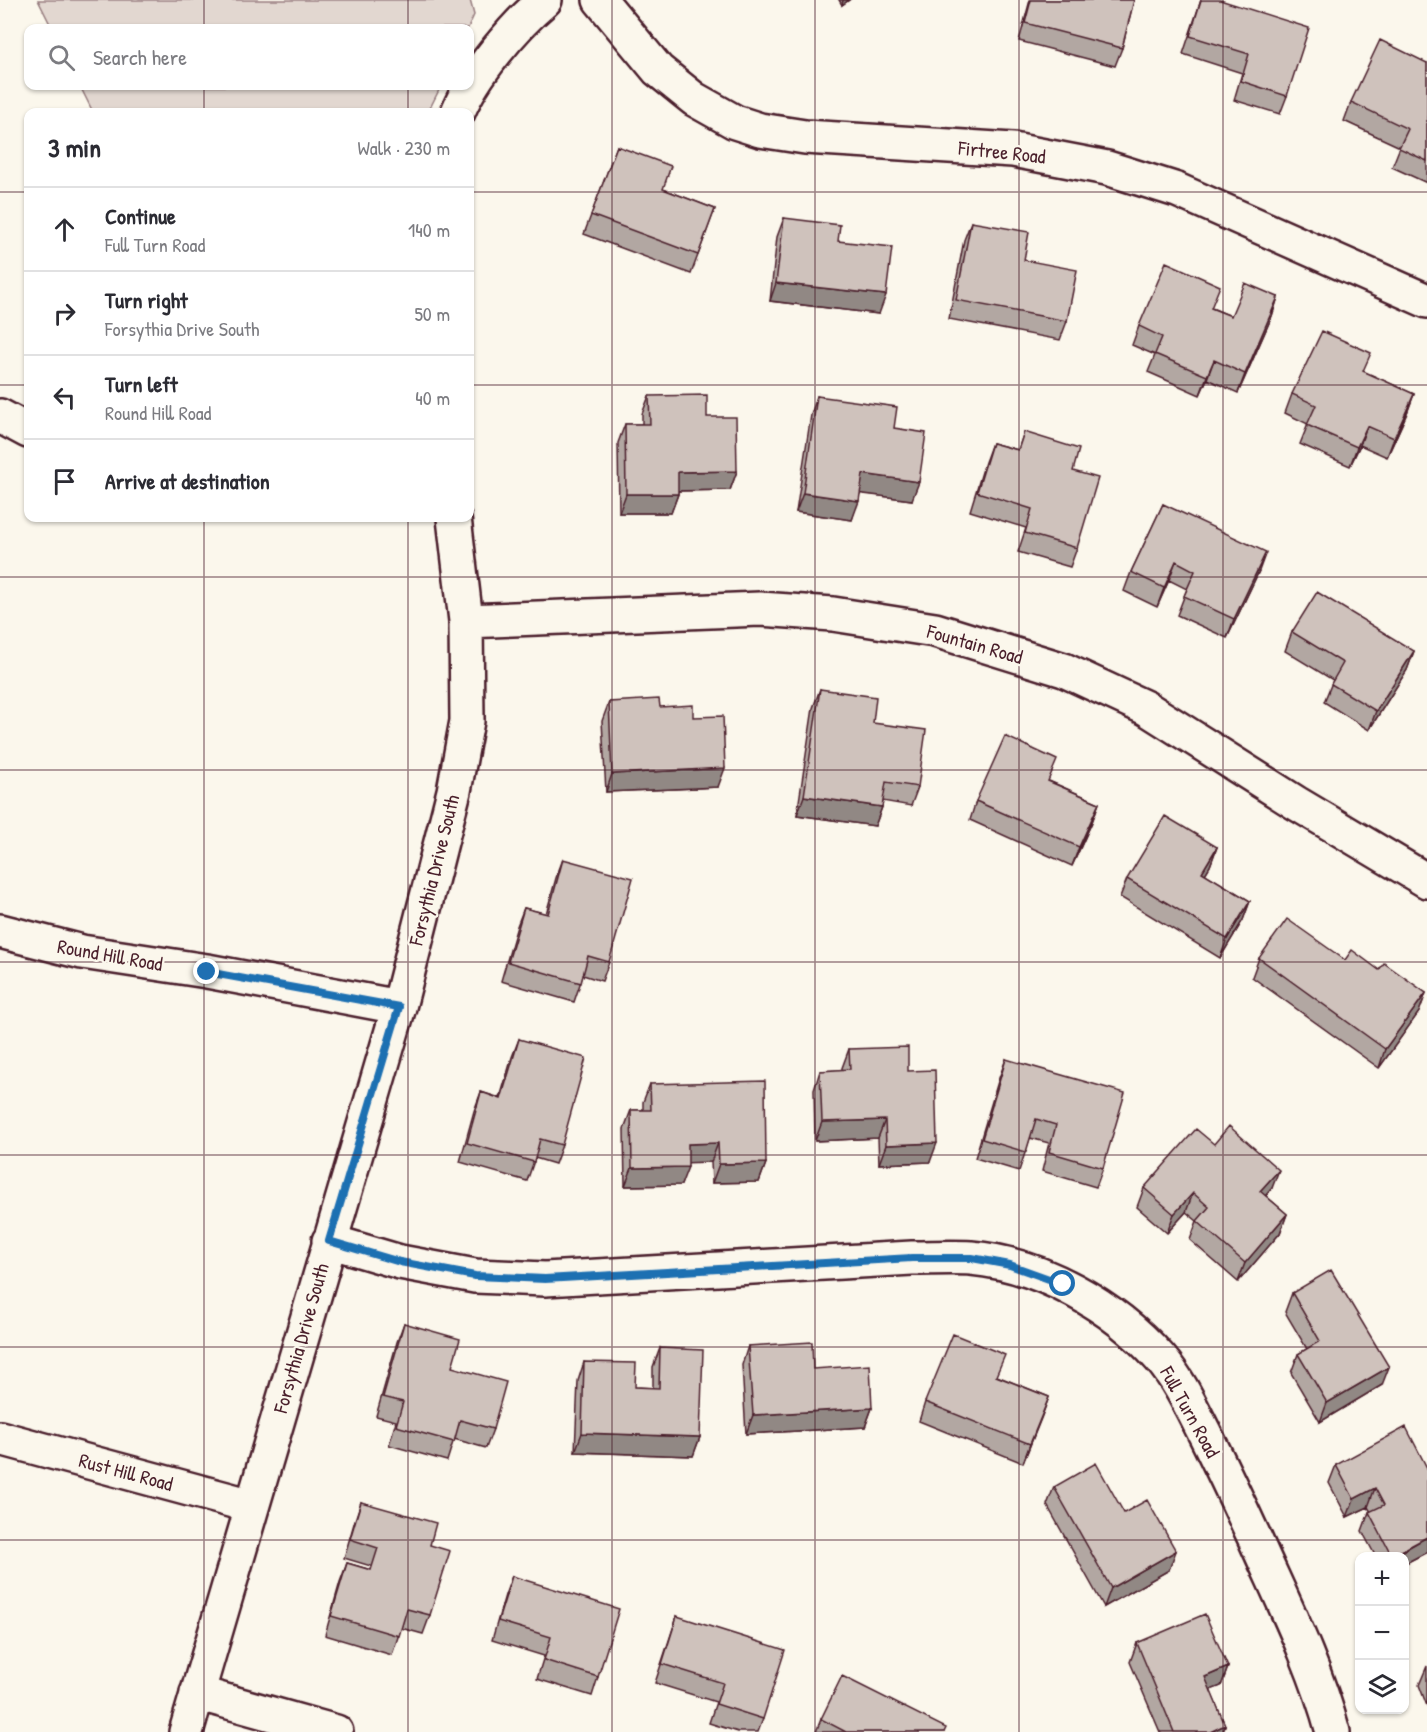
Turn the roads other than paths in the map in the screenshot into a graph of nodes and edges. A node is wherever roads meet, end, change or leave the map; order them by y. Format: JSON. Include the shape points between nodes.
{"nodes":[{"id":1,"x":545,"y":0,"type":"edge"},
{"id":2,"x":600,"y":0,"type":"edge"},
{"id":3,"x":474,"y":84,"type":"edge"},
{"id":4,"x":470,"y":90,"type":"edge"},
{"id":5,"x":460,"y":108,"type":"edge"},
{"id":6,"x":1427,"y":301,"type":"edge"},
{"id":7,"x":0,"y":416,"type":"edge"},
{"id":8,"x":24,"y":428,"type":"edge"},
{"id":9,"x":454,"y":522,"type":"edge"},
{"id":10,"x":466,"y":621,"type":"junction"},
{"id":11,"x":1427,"y":881,"type":"edge"},
{"id":12,"x":0,"y":931,"type":"edge"},
{"id":13,"x":399,"y":1007,"type":"junction"},
{"id":14,"x":329,"y":1241,"type":"junction"},
{"id":15,"x":0,"y":1438,"type":"edge"},
{"id":16,"x":252,"y":1506,"type":"junction"},
{"id":17,"x":197,"y":1693,"type":"junction"},
{"id":18,"x":186,"y":1732,"type":"edge"},
{"id":19,"x":336,"y":1732,"type":"edge"},
{"id":20,"x":1333,"y":1732,"type":"edge"}],
"edges":[{"from":1,"to":3,"type":"street","via":[[506,39]]},
{"from":2,"to":6,"type":"street","name":"Firtree Road","via":[[658,70],[694,99],[735,122],[805,138],[1013,150],[1107,168],[1177,190]]},
{"from":4,"to":5,"type":"street"},
{"from":7,"to":8,"type":"street"},
{"from":9,"to":10,"type":"street","name":"Forsythia Drive South"},
{"from":10,"to":11,"type":"street","name":"Fountain Road","via":[[760,609],[833,614],[935,630],[1064,670],[1146,708]]},
{"from":10,"to":13,"type":"street","name":"Forsythia Drive South","via":[[466,721],[456,780]]},
{"from":12,"to":13,"type":"street","name":"Round Hill Road","via":[[82,952]]},
{"from":13,"to":14,"type":"street","name":"Forsythia Drive South"},
{"from":14,"to":16,"type":"street","name":"Forsythia Drive South"},
{"from":14,"to":20,"type":"street","name":"Full Turn Road","via":[[400,1262],[475,1276],[545,1279],[962,1258],[1010,1265],[1063,1284],[1116,1318],[1160,1358],[1184,1393],[1295,1628]]},
{"from":15,"to":16,"type":"street","name":"Rust Hill Road"},
{"from":16,"to":17,"type":"street","name":"Forsythia Drive South"},
{"from":17,"to":18,"type":"street","name":"Forsythia Drive South"},
{"from":17,"to":19,"type":"street"}]}
